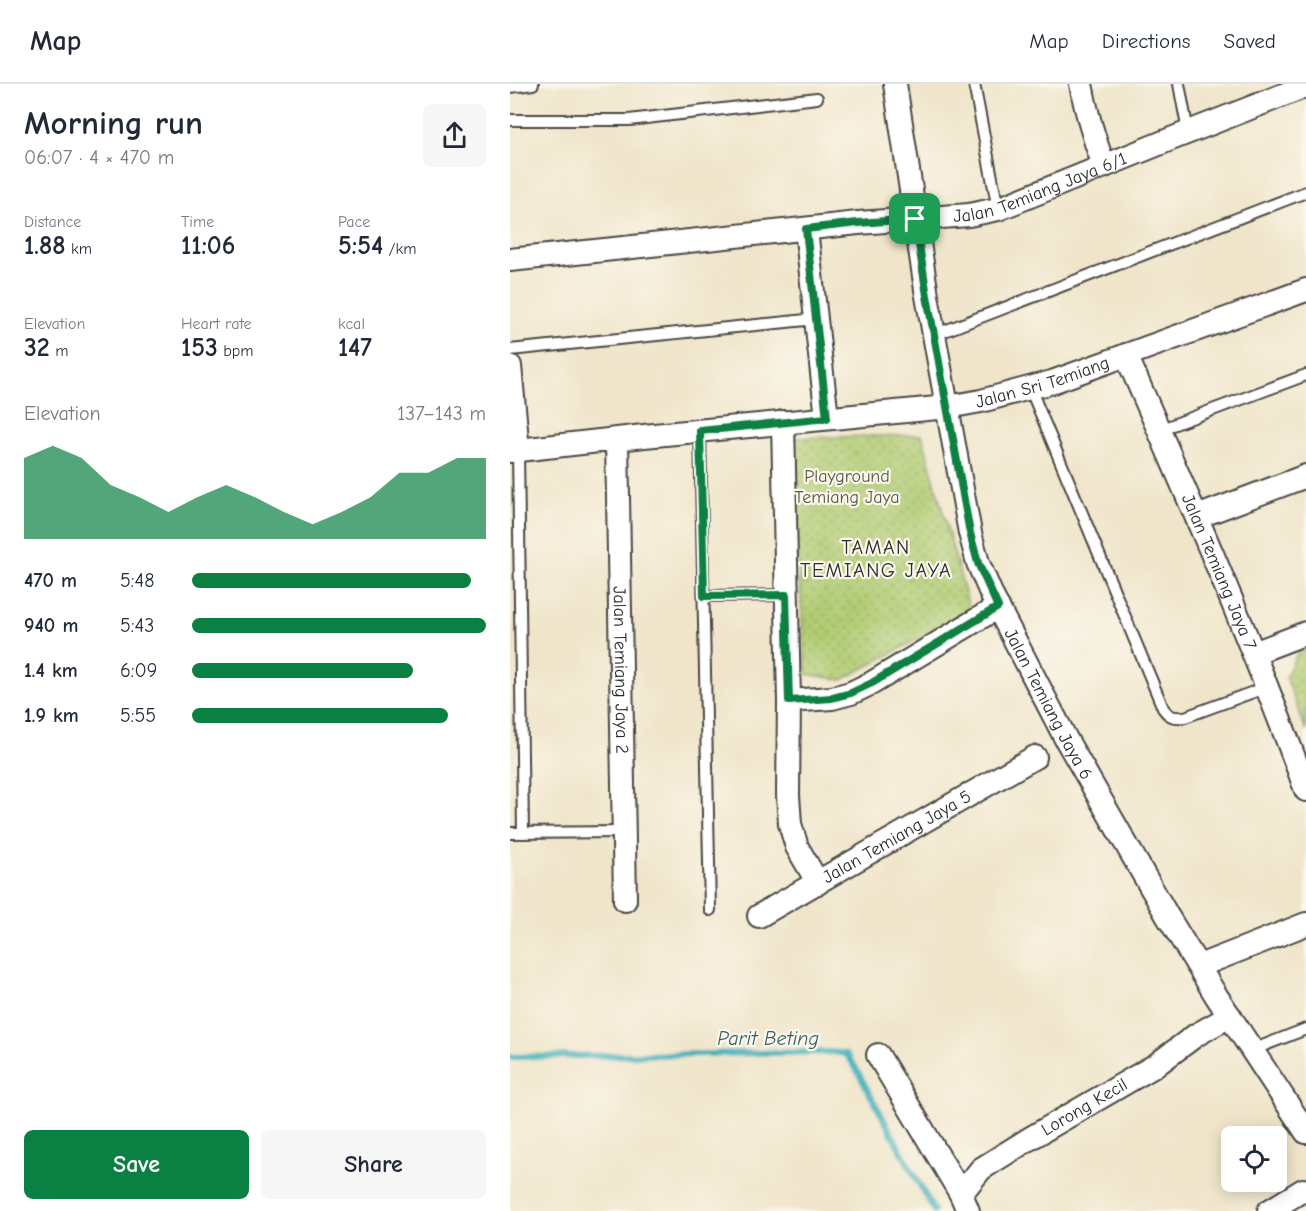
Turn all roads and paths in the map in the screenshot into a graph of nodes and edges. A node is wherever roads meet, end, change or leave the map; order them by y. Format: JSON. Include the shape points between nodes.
{"nodes":[{"id":1,"x":530,"y":84,"type":"edge"},
{"id":2,"x":895,"y":84,"type":"edge"},
{"id":3,"x":974,"y":84,"type":"edge"},
{"id":4,"x":1081,"y":84,"type":"edge"},
{"id":5,"x":1179,"y":84,"type":"edge"},
{"id":6,"x":1306,"y":86,"type":"edge"},
{"id":7,"x":510,"y":87,"type":"edge"},
{"id":8,"x":1270,"y":92,"type":"edge"},
{"id":9,"x":817,"y":98,"type":"dead end"},
{"id":10,"x":510,"y":120,"type":"edge"},
{"id":11,"x":1188,"y":132,"type":"junction"},
{"id":12,"x":1104,"y":166,"type":"junction"},
{"id":13,"x":1306,"y":192,"type":"edge"},
{"id":14,"x":998,"y":209,"type":"junction"},
{"id":15,"x":915,"y":219,"type":"junction"},
{"id":16,"x":806,"y":229,"type":"junction"},
{"id":17,"x":510,"y":260,"type":"edge"},
{"id":18,"x":1306,"y":290,"type":"edge"},
{"id":19,"x":816,"y":319,"type":"junction"},
{"id":20,"x":934,"y":335,"type":"junction"},
{"id":21,"x":510,"y":350,"type":"edge"},
{"id":22,"x":1126,"y":355,"type":"junction"},
{"id":23,"x":510,"y":366,"type":"edge"},
{"id":24,"x":1306,"y":375,"type":"edge"},
{"id":25,"x":1030,"y":388,"type":"junction"},
{"id":26,"x":948,"y":407,"type":"junction"},
{"id":27,"x":827,"y":418,"type":"junction"},
{"id":28,"x":783,"y":423,"type":"junction"},
{"id":29,"x":1159,"y":430,"type":"junction"},
{"id":30,"x":700,"y":431,"type":"junction"},
{"id":31,"x":617,"y":439,"type":"junction"},
{"id":32,"x":514,"y":451,"type":"edge"},
{"id":33,"x":1306,"y":476,"type":"edge"},
{"id":34,"x":1197,"y":517,"type":"junction"},
{"id":35,"x":786,"y":595,"type":"junction"},
{"id":36,"x":704,"y":596,"type":"junction"},
{"id":37,"x":998,"y":607,"type":"junction"},
{"id":38,"x":1306,"y":633,"type":"edge"},
{"id":39,"x":1254,"y":654,"type":"junction"},
{"id":40,"x":1267,"y":687,"type":"junction"},
{"id":41,"x":789,"y":701,"type":"junction"},
{"id":42,"x":1035,"y":757,"type":"dead end"},
{"id":43,"x":1306,"y":790,"type":"edge"},
{"id":44,"x":624,"y":832,"type":"junction"},
{"id":45,"x":510,"y":833,"type":"edge"},
{"id":46,"x":523,"y":833,"type":"junction"},
{"id":47,"x":818,"y":883,"type":"junction"},
{"id":48,"x":625,"y":900,"type":"dead end"},
{"id":49,"x":710,"y":910,"type":"dead end"},
{"id":50,"x":759,"y":916,"type":"dead end"},
{"id":51,"x":1306,"y":924,"type":"edge"},
{"id":52,"x":1198,"y":966,"type":"junction"},
{"id":53,"x":1230,"y":1016,"type":"junction"},
{"id":54,"x":1306,"y":1029,"type":"edge"},
{"id":55,"x":1252,"y":1050,"type":"junction"},
{"id":56,"x":878,"y":1055,"type":"dead end"},
{"id":57,"x":1305,"y":1129,"type":"edge"},
{"id":58,"x":1302,"y":1190,"type":"dead end"},
{"id":59,"x":965,"y":1202,"type":"edge"},
{"id":60,"x":1269,"y":1211,"type":"edge"}],
"edges":[{"from":1,"to":7,"type":"lane"},
{"from":2,"to":15,"type":"street","name":"Jalan Temiang Jaya 6"},
{"from":3,"to":14,"type":"lane"},
{"from":4,"to":12,"type":"street"},
{"from":5,"to":11,"type":"lane"},
{"from":6,"to":8,"type":"street","name":"Jalan Temiang Jaya 6/1"},
{"from":8,"to":11,"type":"street","name":"Jalan Temiang Jaya 6/1"},
{"from":9,"to":10,"type":"lane","via":[[629,120]]},
{"from":11,"to":12,"type":"street","name":"Jalan Temiang Jaya 6/1"},
{"from":12,"to":14,"type":"street","name":"Jalan Temiang Jaya 6/1"},
{"from":13,"to":20,"type":"lane"},
{"from":14,"to":15,"type":"street","name":"Jalan Temiang Jaya 6/1"},
{"from":15,"to":16,"type":"street","name":"Jalan Temiang Jaya 6/1"},
{"from":15,"to":20,"type":"street","name":"Jalan Temiang Jaya 6"},
{"from":16,"to":17,"type":"street","name":"Jalan Temiang Jaya 6/1"},
{"from":16,"to":19,"type":"street"},
{"from":18,"to":22,"type":"street","name":"Jalan Sri Temiang"},
{"from":19,"to":21,"type":"lane"},
{"from":19,"to":27,"type":"street"},
{"from":20,"to":26,"type":"street","name":"Jalan Temiang Jaya 6"},
{"from":22,"to":25,"type":"street","name":"Jalan Sri Temiang"},
{"from":22,"to":29,"type":"street","name":"Jalan Temiang Jaya 7"},
{"from":23,"to":32,"type":"street"},
{"from":24,"to":29,"type":"lane"},
{"from":25,"to":26,"type":"street","name":"Jalan Sri Temiang"},
{"from":25,"to":40,"type":"lane","via":[[1168,715],[1185,717]]},
{"from":26,"to":27,"type":"street","name":"Jalan Sri Temiang"},
{"from":26,"to":37,"type":"street","name":"Jalan Temiang Jaya 6","via":[[970,533],[978,563]]},
{"from":27,"to":28,"type":"street","name":"Jalan Sri Temiang"},
{"from":28,"to":30,"type":"street","name":"Jalan Sri Temiang"},
{"from":28,"to":35,"type":"street"},
{"from":29,"to":34,"type":"street","name":"Jalan Temiang Jaya 7"},
{"from":30,"to":31,"type":"street","name":"Jalan Sri Temiang"},
{"from":30,"to":36,"type":"lane"},
{"from":31,"to":32,"type":"street","name":"Jalan Sri Temiang"},
{"from":31,"to":44,"type":"street","name":"Jalan Temiang Jaya 2"},
{"from":32,"to":46,"type":"lane"},
{"from":33,"to":34,"type":"street"},
{"from":34,"to":39,"type":"street","name":"Jalan Temiang Jaya 7"},
{"from":35,"to":36,"type":"lane"},
{"from":35,"to":41,"type":"street"},
{"from":36,"to":49,"type":"lane"},
{"from":37,"to":41,"type":"street","via":[[851,693]]},
{"from":37,"to":52,"type":"street","name":"Jalan Temiang Jaya 6","via":[[1062,732]]},
{"from":38,"to":39,"type":"street"},
{"from":39,"to":40,"type":"street","name":"Jalan Temiang Jaya 7"},
{"from":40,"to":43,"type":"street","name":"Jalan Temiang Jaya 7"},
{"from":41,"to":47,"type":"street","via":[[790,824],[797,847]]},
{"from":42,"to":47,"type":"street","name":"Jalan Temiang Jaya 5"},
{"from":44,"to":46,"type":"lane"},
{"from":44,"to":48,"type":"street","name":"Jalan Temiang Jaya 2"},
{"from":45,"to":46,"type":"lane"},
{"from":47,"to":50,"type":"street","name":"Jalan Temiang Jaya 5"},
{"from":51,"to":52,"type":"street"},
{"from":52,"to":53,"type":"street","name":"Jalan Temiang Jaya 6"},
{"from":53,"to":55,"type":"street","name":"Jalan Temiang Jaya 6"},
{"from":53,"to":59,"type":"street","name":"Lorong Kecil","via":[[1156,1065],[981,1169]]},
{"from":54,"to":55,"type":"lane"},
{"from":55,"to":57,"type":"street","name":"Jalan Temiang Jaya 6"},
{"from":56,"to":59,"type":"street"},
{"from":58,"to":60,"type":"street"}]}
